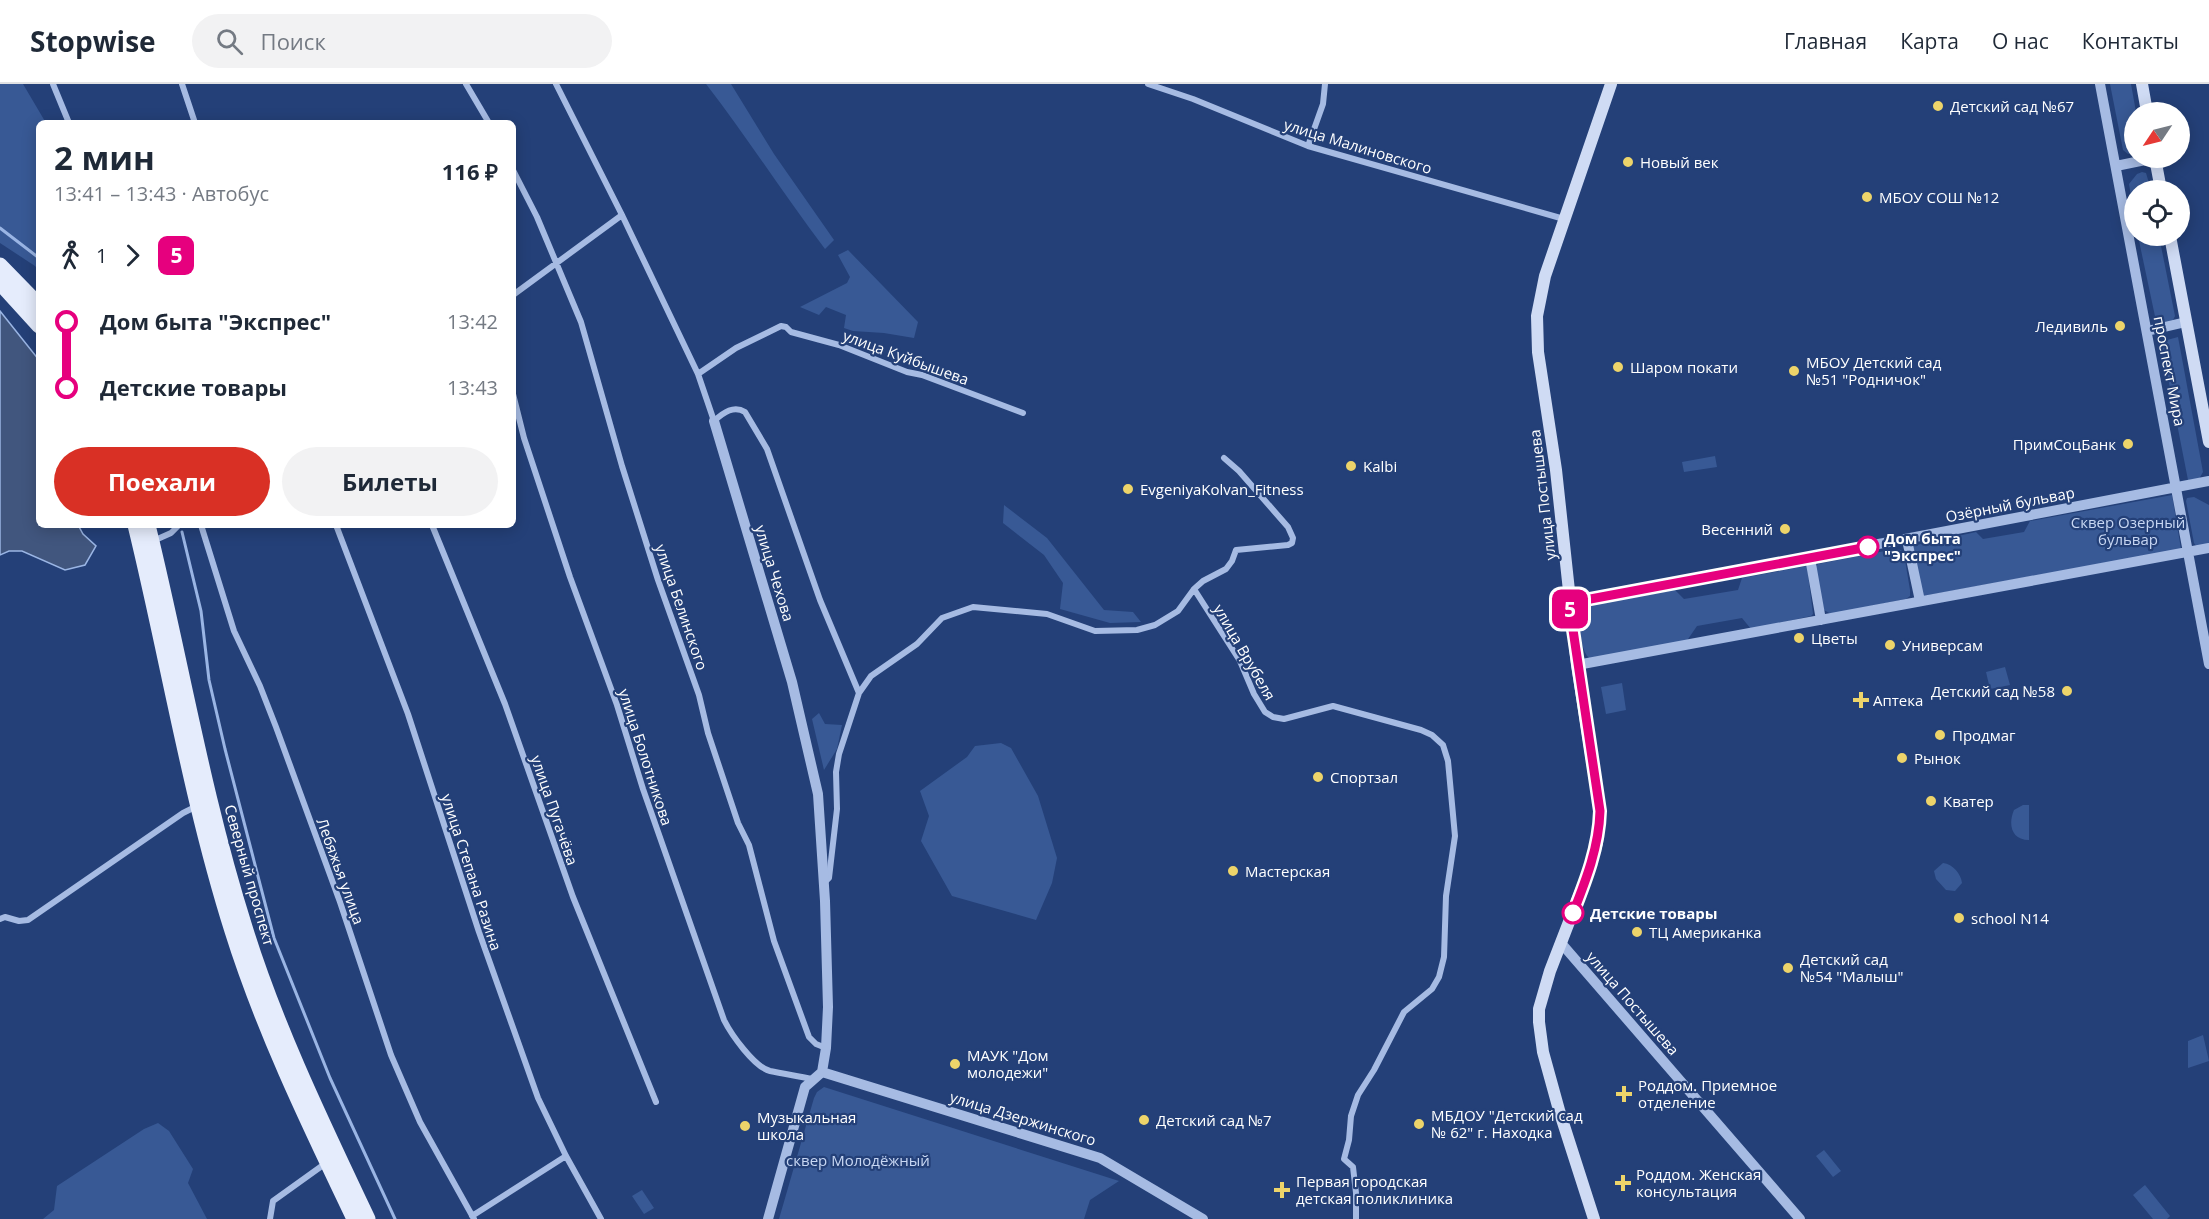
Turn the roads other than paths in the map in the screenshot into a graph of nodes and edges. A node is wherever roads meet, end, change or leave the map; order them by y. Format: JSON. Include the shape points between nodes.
{"nodes":[{"id":1,"x":53,"y":84,"type":"edge"},
{"id":2,"x":182,"y":84,"type":"edge"},
{"id":3,"x":466,"y":84,"type":"edge"},
{"id":4,"x":556,"y":84,"type":"edge"},
{"id":5,"x":1148,"y":84,"type":"edge"},
{"id":6,"x":1325,"y":84,"type":"edge"},
{"id":7,"x":1611,"y":84,"type":"edge"},
{"id":8,"x":2100,"y":84,"type":"edge"},
{"id":9,"x":2142,"y":84,"type":"edge"},
{"id":10,"x":2145,"y":102,"type":"edge"},
{"id":11,"x":68,"y":120,"type":"edge"},
{"id":12,"x":194,"y":120,"type":"edge"},
{"id":13,"x":487,"y":120,"type":"edge"},
{"id":14,"x":1308,"y":146,"type":"junction"},
{"id":15,"x":2124,"y":164,"type":"edge"},
{"id":16,"x":2116,"y":166,"type":"junction"},
{"id":17,"x":516,"y":176,"type":"edge"},
{"id":18,"x":622,"y":215,"type":"junction"},
{"id":19,"x":1565,"y":219,"type":"junction"},
{"id":20,"x":2172,"y":246,"type":"edge"},
{"id":21,"x":556,"y":263,"type":"junction"},
{"id":22,"x":0,"y":265,"type":"edge"},
{"id":23,"x":0,"y":283,"type":"edge"},
{"id":24,"x":516,"y":293,"type":"edge"},
{"id":25,"x":36,"y":301,"type":"edge"},
{"id":26,"x":2186,"y":322,"type":"junction"},
{"id":27,"x":36,"y":323,"type":"edge"},
{"id":28,"x":2147,"y":331,"type":"junction"},
{"id":29,"x":698,"y":374,"type":"junction"},
{"id":30,"x":516,"y":406,"type":"edge"},
{"id":31,"x":1023,"y":412,"type":"dead end"},
{"id":32,"x":714,"y":421,"type":"junction"},
{"id":33,"x":2209,"y":442,"type":"edge"},
{"id":34,"x":1224,"y":458,"type":"dead end"},
{"id":35,"x":2209,"y":481,"type":"edge"},
{"id":36,"x":2176,"y":487,"type":"junction"},
{"id":37,"x":136,"y":528,"type":"edge"},
{"id":38,"x":149,"y":528,"type":"edge"},
{"id":39,"x":176,"y":528,"type":"edge"},
{"id":40,"x":202,"y":528,"type":"edge"},
{"id":41,"x":337,"y":528,"type":"edge"},
{"id":42,"x":433,"y":528,"type":"edge"},
{"id":43,"x":1907,"y":540,"type":"junction"},
{"id":44,"x":152,"y":541,"type":"junction"},
{"id":45,"x":2209,"y":548,"type":"edge"},
{"id":46,"x":2188,"y":553,"type":"junction"},
{"id":47,"x":1810,"y":558,"type":"junction"},
{"id":48,"x":1194,"y":589,"type":"junction"},
{"id":49,"x":1920,"y":601,"type":"junction"},
{"id":50,"x":1569,"y":603,"type":"junction"},
{"id":51,"x":1821,"y":620,"type":"junction"},
{"id":52,"x":2209,"y":664,"type":"edge"},
{"id":53,"x":1577,"y":665,"type":"junction"},
{"id":54,"x":859,"y":693,"type":"junction"},
{"id":55,"x":198,"y":806,"type":"junction"},
{"id":56,"x":824,"y":883,"type":"junction"},
{"id":57,"x":0,"y":920,"type":"edge"},
{"id":58,"x":1561,"y":943,"type":"junction"},
{"id":59,"x":269,"y":1013,"type":"junction"},
{"id":60,"x":826,"y":1048,"type":"junction"},
{"id":61,"x":822,"y":1072,"type":"junction"},
{"id":62,"x":812,"y":1079,"type":"junction"},
{"id":63,"x":656,"y":1102,"type":"dead end"},
{"id":64,"x":566,"y":1156,"type":"junction"},
{"id":65,"x":333,"y":1159,"type":"junction"},
{"id":66,"x":473,"y":1217,"type":"edge"},
{"id":67,"x":270,"y":1219,"type":"edge"},
{"id":68,"x":354,"y":1219,"type":"edge"},
{"id":69,"x":368,"y":1219,"type":"edge"},
{"id":70,"x":601,"y":1219,"type":"edge"},
{"id":71,"x":768,"y":1219,"type":"edge"},
{"id":72,"x":1203,"y":1219,"type":"edge"},
{"id":73,"x":1356,"y":1219,"type":"edge"},
{"id":74,"x":1594,"y":1219,"type":"edge"},
{"id":75,"x":1800,"y":1219,"type":"edge"}],
"edges":[{"from":1,"to":11,"type":"street"},
{"from":2,"to":12,"type":"street"},
{"from":3,"to":13,"type":"street"},
{"from":4,"to":18,"type":"street"},
{"from":5,"to":14,"type":"street","name":"улица Малиновского"},
{"from":6,"to":14,"type":"street","via":[[1323,104]]},
{"from":7,"to":19,"type":"main road","name":"улица Постышева"},
{"from":8,"to":16,"type":"street","name":"проспект Мира"},
{"from":9,"to":10,"type":"main road"},
{"from":14,"to":19,"type":"street","name":"улица Малиновского"},
{"from":15,"to":16,"type":"street"},
{"from":16,"to":28,"type":"street","name":"проспект Мира"},
{"from":17,"to":21,"type":"street","name":"улица Белинского"},
{"from":18,"to":21,"type":"street"},
{"from":18,"to":29,"type":"street"},
{"from":19,"to":50,"type":"main road","name":"улица Постышева","via":[[1540,296],[1537,333]]},
{"from":20,"to":26,"type":"main road","name":"проспект Мира"},
{"from":21,"to":24,"type":"street"},
{"from":21,"to":60,"type":"street","name":"улица Белинского","via":[[581,322],[622,466],[738,823],[749,845],[774,941],[809,1037]]},
{"from":22,"to":25,"type":"main road"},
{"from":23,"to":27,"type":"main road"},
{"from":26,"to":28,"type":"street"},
{"from":26,"to":33,"type":"main road","name":"проспект Мира"},
{"from":28,"to":36,"type":"street","name":"проспект Мира"},
{"from":29,"to":31,"type":"street","name":"улица Куйбышева","via":[[736,348],[781,326]]},
{"from":29,"to":32,"type":"street"},
{"from":30,"to":62,"type":"street","name":"улица Болотникова","via":[[570,577],[724,1020],[741,1047],[768,1071]]},
{"from":32,"to":54,"type":"street","via":[[733,408],[740,409],[767,450],[820,600]]},
{"from":32,"to":56,"type":"street","name":"улица Чехова","via":[[802,722],[818,794]]},
{"from":34,"to":48,"type":"street","via":[[1288,527],[1292,543],[1236,550],[1226,569]]},
{"from":35,"to":36,"type":"street","name":"Озёрный бульвар"},
{"from":36,"to":43,"type":"street","name":"Озёрный бульвар"},
{"from":36,"to":46,"type":"street","name":"проспект Мира"},
{"from":37,"to":55,"type":"main road","name":"Северный проспект"},
{"from":38,"to":44,"type":"main road","name":"Северный проспект"},
{"from":39,"to":44,"type":"street"},
{"from":40,"to":66,"type":"street","name":"Лебяжья улица","via":[[234,631],[276,726],[391,1055],[420,1122]]},
{"from":41,"to":64,"type":"street","name":"улица Степана Разина","via":[[408,714],[514,1034],[538,1098]]},
{"from":42,"to":63,"type":"street","name":"улица Пугачёва","via":[[505,704],[573,897]]},
{"from":43,"to":47,"type":"street","name":"Озёрный бульвар"},
{"from":43,"to":49,"type":"street"},
{"from":44,"to":59,"type":"main road","name":"Северный проспект","via":[[222,848]]},
{"from":45,"to":46,"type":"street"},
{"from":46,"to":49,"type":"street"},
{"from":46,"to":52,"type":"street","name":"проспект Мира"},
{"from":47,"to":50,"type":"street","name":"Озёрный бульвар"},
{"from":47,"to":51,"type":"street"},
{"from":48,"to":54,"type":"street","via":[[1178,611],[1155,625],[1137,630],[1095,631],[1047,614],[973,608],[942,618],[917,644],[871,676]]},
{"from":48,"to":73,"type":"street","name":"улица Врубеля","via":[[1240,661],[1265,712],[1284,719],[1333,706],[1432,735],[1443,745],[1448,761],[1455,836],[1446,896],[1444,957],[1432,989],[1404,1012],[1358,1095],[1344,1159],[1353,1167]]},
{"from":49,"to":51,"type":"street"},
{"from":50,"to":53,"type":"main road","name":"улица Постышева"},
{"from":51,"to":53,"type":"street"},
{"from":53,"to":58,"type":"main road","name":"улица Постышева","via":[[1597,787],[1599,827],[1587,878]]},
{"from":54,"to":56,"type":"street","via":[[839,754],[833,848],[829,879]]},
{"from":55,"to":57,"type":"street","via":[[28,920]]},
{"from":55,"to":59,"type":"main road","name":"Северный проспект","via":[[232,932]]},
{"from":56,"to":60,"type":"street","name":"улица Чехова"},
{"from":58,"to":74,"type":"main road","name":"улица Постышева","via":[[1539,1009],[1540,1035]]},
{"from":58,"to":75,"type":"street","name":"улица Постышева"},
{"from":59,"to":65,"type":"main road","name":"Северный проспект"},
{"from":60,"to":61,"type":"street","name":"улица Чехова"},
{"from":61,"to":62,"type":"street"},
{"from":61,"to":72,"type":"street","name":"улица Дзержинского","via":[[1100,1158]]},
{"from":62,"to":71,"type":"street","via":[[805,1087]]},
{"from":64,"to":66,"type":"street"},
{"from":64,"to":70,"type":"street","name":"улица Степана Разина"},
{"from":65,"to":67,"type":"street","via":[[273,1201]]},
{"from":65,"to":68,"type":"main road","name":"Северный проспект"},
{"from":65,"to":69,"type":"main road","name":"Северный проспект"}]}
